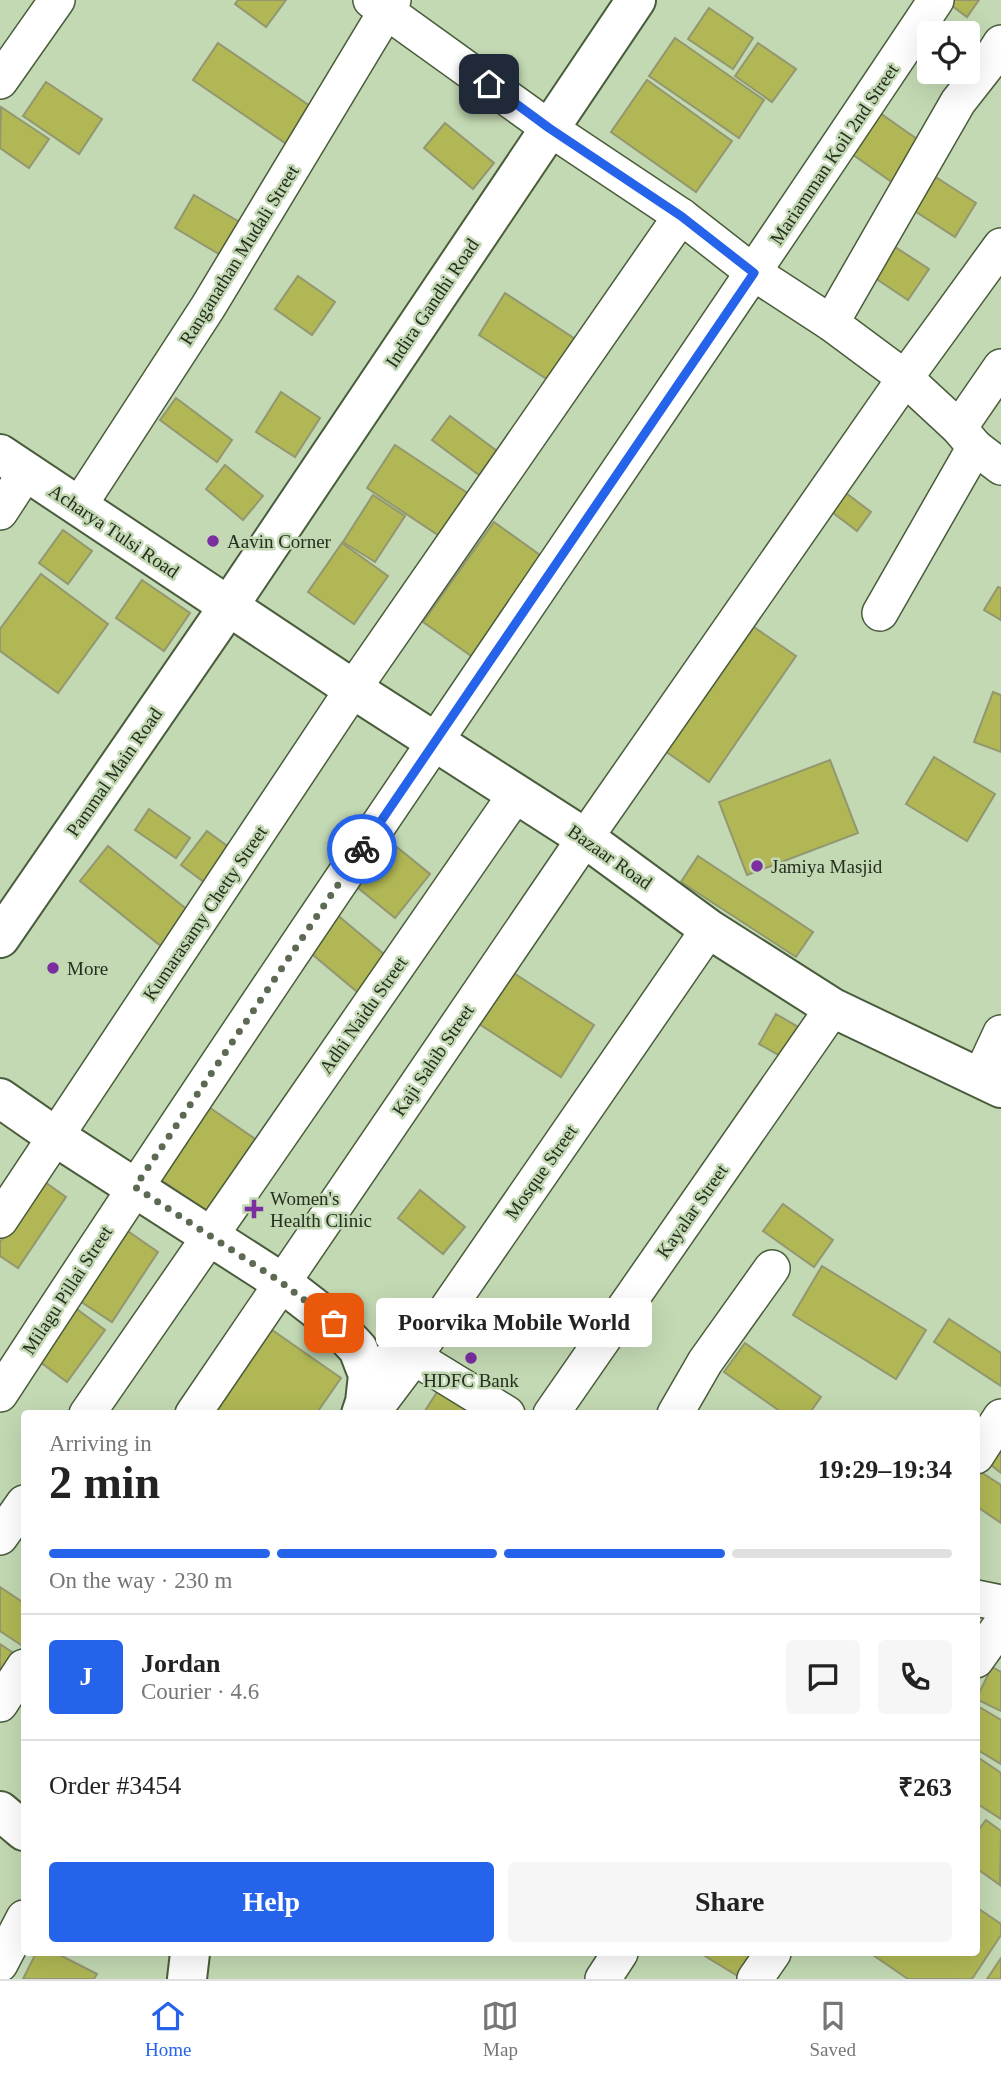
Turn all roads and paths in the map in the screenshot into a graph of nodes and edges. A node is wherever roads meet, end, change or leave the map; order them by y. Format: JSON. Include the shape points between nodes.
{"nodes":[{"id":1,"x":57,"y":0,"type":"edge"},
{"id":2,"x":636,"y":0,"type":"edge"},
{"id":3,"x":936,"y":0,"type":"edge"},
{"id":4,"x":384,"y":4,"type":"edge"},
{"id":5,"x":1001,"y":43,"type":"edge"},
{"id":6,"x":0,"y":81,"type":"edge"},
{"id":7,"x":549,"y":128,"type":"junction"},
{"id":8,"x":681,"y":216,"type":"junction"},
{"id":9,"x":1001,"y":246,"type":"edge"},
{"id":10,"x":754,"y":273,"type":"junction"},
{"id":11,"x":831,"y":323,"type":"junction"},
{"id":12,"x":1001,"y":367,"type":"edge"},
{"id":13,"x":905,"y":378,"type":"junction"},
{"id":14,"x":978,"y":448,"type":"edge"},
{"id":15,"x":13,"y":463,"type":"edge"},
{"id":16,"x":78,"y":507,"type":"junction"},
{"id":17,"x":0,"y":512,"type":"edge"},
{"id":18,"x":228,"y":607,"type":"junction"},
{"id":19,"x":880,"y":612,"type":"dead end"},
{"id":20,"x":353,"y":689,"type":"junction"},
{"id":21,"x":435,"y":742,"type":"junction"},
{"id":22,"x":516,"y":794,"type":"junction"},
{"id":23,"x":585,"y":838,"type":"junction"},
{"id":24,"x":709,"y":929,"type":"junction"},
{"id":25,"x":0,"y":938,"type":"edge"},
{"id":26,"x":833,"y":1008,"type":"junction"},
{"id":27,"x":1001,"y":1033,"type":"edge"},
{"id":28,"x":990,"y":1083,"type":"edge"},
{"id":29,"x":0,"y":1098,"type":"edge"},
{"id":30,"x":56,"y":1138,"type":"junction"},
{"id":31,"x":135,"y":1187,"type":"junction"},
{"id":32,"x":0,"y":1220,"type":"edge"},
{"id":33,"x":211,"y":1237,"type":"junction"},
{"id":34,"x":772,"y":1268,"type":"dead end"},
{"id":35,"x":281,"y":1282,"type":"junction"},
{"id":36,"x":358,"y":1349,"type":"junction"},
{"id":37,"x":414,"y":1357,"type":"junction"},
{"id":38,"x":0,"y":1394,"type":"edge"},
{"id":39,"x":90,"y":1410,"type":"edge"},
{"id":40,"x":196,"y":1410,"type":"edge"},
{"id":41,"x":362,"y":1410,"type":"edge"},
{"id":42,"x":374,"y":1410,"type":"edge"},
{"id":43,"x":500,"y":1410,"type":"edge"},
{"id":44,"x":554,"y":1410,"type":"edge"},
{"id":45,"x":677,"y":1410,"type":"edge"},
{"id":46,"x":1001,"y":1417,"type":"edge"},
{"id":47,"x":980,"y":1450,"type":"edge"},
{"id":48,"x":21,"y":1507,"type":"edge"},
{"id":49,"x":0,"y":1537,"type":"edge"},
{"id":50,"x":980,"y":1599,"type":"edge"},
{"id":51,"x":1001,"y":1603,"type":"edge"},
{"id":52,"x":1001,"y":1625,"type":"edge"},
{"id":53,"x":980,"y":1654,"type":"edge"},
{"id":54,"x":21,"y":1672,"type":"edge"},
{"id":55,"x":0,"y":1704,"type":"edge"},
{"id":56,"x":0,"y":1811,"type":"edge"},
{"id":57,"x":21,"y":1828,"type":"edge"},
{"id":58,"x":21,"y":1924,"type":"edge"},
{"id":59,"x":618,"y":1956,"type":"edge"},
{"id":60,"x":771,"y":1956,"type":"edge"},
{"id":61,"x":0,"y":1964,"type":"edge"},
{"id":62,"x":603,"y":1979,"type":"edge"},
{"id":63,"x":755,"y":1979,"type":"edge"}],
"edges":[{"from":1,"to":6,"type":"street"},
{"from":2,"to":7,"type":"main road","name":"Indira Gandhi Road"},
{"from":3,"to":10,"type":"street","name":"Mariamman Koil 2nd Street"},
{"from":4,"to":7,"type":"street"},
{"from":4,"to":16,"type":"street","name":"Ranganathan Mudali Street","via":[[208,307]]},
{"from":5,"to":11,"type":"street","via":[[958,102]]},
{"from":7,"to":8,"type":"street"},
{"from":7,"to":18,"type":"main road","name":"Indira Gandhi Road"},
{"from":8,"to":10,"type":"street"},
{"from":8,"to":20,"type":"street","name":"Kumarasamy Chetty Street"},
{"from":9,"to":13,"type":"street","name":"Kaji Sahib Street"},
{"from":10,"to":11,"type":"street"},
{"from":10,"to":21,"type":"street","name":"Mariamman Koil 2nd Street"},
{"from":11,"to":13,"type":"street"},
{"from":12,"to":14,"type":"street"},
{"from":13,"to":14,"type":"street"},
{"from":13,"to":23,"type":"street","name":"Kaji Sahib Street"},
{"from":14,"to":19,"type":"street"},
{"from":15,"to":16,"type":"main road","name":"Acharya Tulsi Road"},
{"from":15,"to":17,"type":"street"},
{"from":16,"to":18,"type":"main road","name":"Acharya Tulsi Road"},
{"from":18,"to":20,"type":"main road","name":"Bazaar Road"},
{"from":18,"to":25,"type":"main road","name":"Pammal Main Road"},
{"from":20,"to":21,"type":"main road","name":"Bazaar Road"},
{"from":20,"to":30,"type":"street","name":"Kumarasamy Chetty Street"},
{"from":21,"to":22,"type":"main road","name":"Bazaar Road"},
{"from":21,"to":31,"type":"street","name":"Milagu Pillai Street"},
{"from":22,"to":23,"type":"main road","name":"Bazaar Road"},
{"from":22,"to":33,"type":"street","name":"Adhi Naidu Street"},
{"from":23,"to":24,"type":"main road","name":"Bazaar Road"},
{"from":23,"to":35,"type":"street","name":"Kaji Sahib Street"},
{"from":24,"to":26,"type":"main road","name":"Bazaar Road"},
{"from":24,"to":37,"type":"street","name":"Mosque Street"},
{"from":26,"to":28,"type":"main road","name":"Bazaar Road"},
{"from":26,"to":44,"type":"street","name":"Kayalar Street"},
{"from":27,"to":28,"type":"street"},
{"from":29,"to":30,"type":"main road"},
{"from":30,"to":31,"type":"main road"},
{"from":30,"to":32,"type":"street","name":"Kumarasamy Chetty Street"},
{"from":31,"to":33,"type":"main road"},
{"from":31,"to":38,"type":"street","name":"Milagu Pillai Street"},
{"from":33,"to":35,"type":"main road"},
{"from":33,"to":39,"type":"street","name":"Adhi Naidu Street"},
{"from":34,"to":45,"type":"street","via":[[705,1362]]},
{"from":35,"to":36,"type":"main road","via":[[334,1323]]},
{"from":35,"to":40,"type":"street","name":"Kaji Sahib Street"},
{"from":36,"to":37,"type":"street","via":[[386,1359]]},
{"from":36,"to":41,"type":"main road","via":[[368,1375]]},
{"from":37,"to":42,"type":"street","name":"Mosque Street"},
{"from":37,"to":43,"type":"street"},
{"from":46,"to":47,"type":"street"},
{"from":48,"to":49,"type":"street"},
{"from":50,"to":51,"type":"street"},
{"from":52,"to":53,"type":"street"},
{"from":54,"to":55,"type":"street"},
{"from":56,"to":57,"type":"main road"},
{"from":58,"to":61,"type":"street"},
{"from":59,"to":62,"type":"street"},
{"from":60,"to":63,"type":"street"}]}
